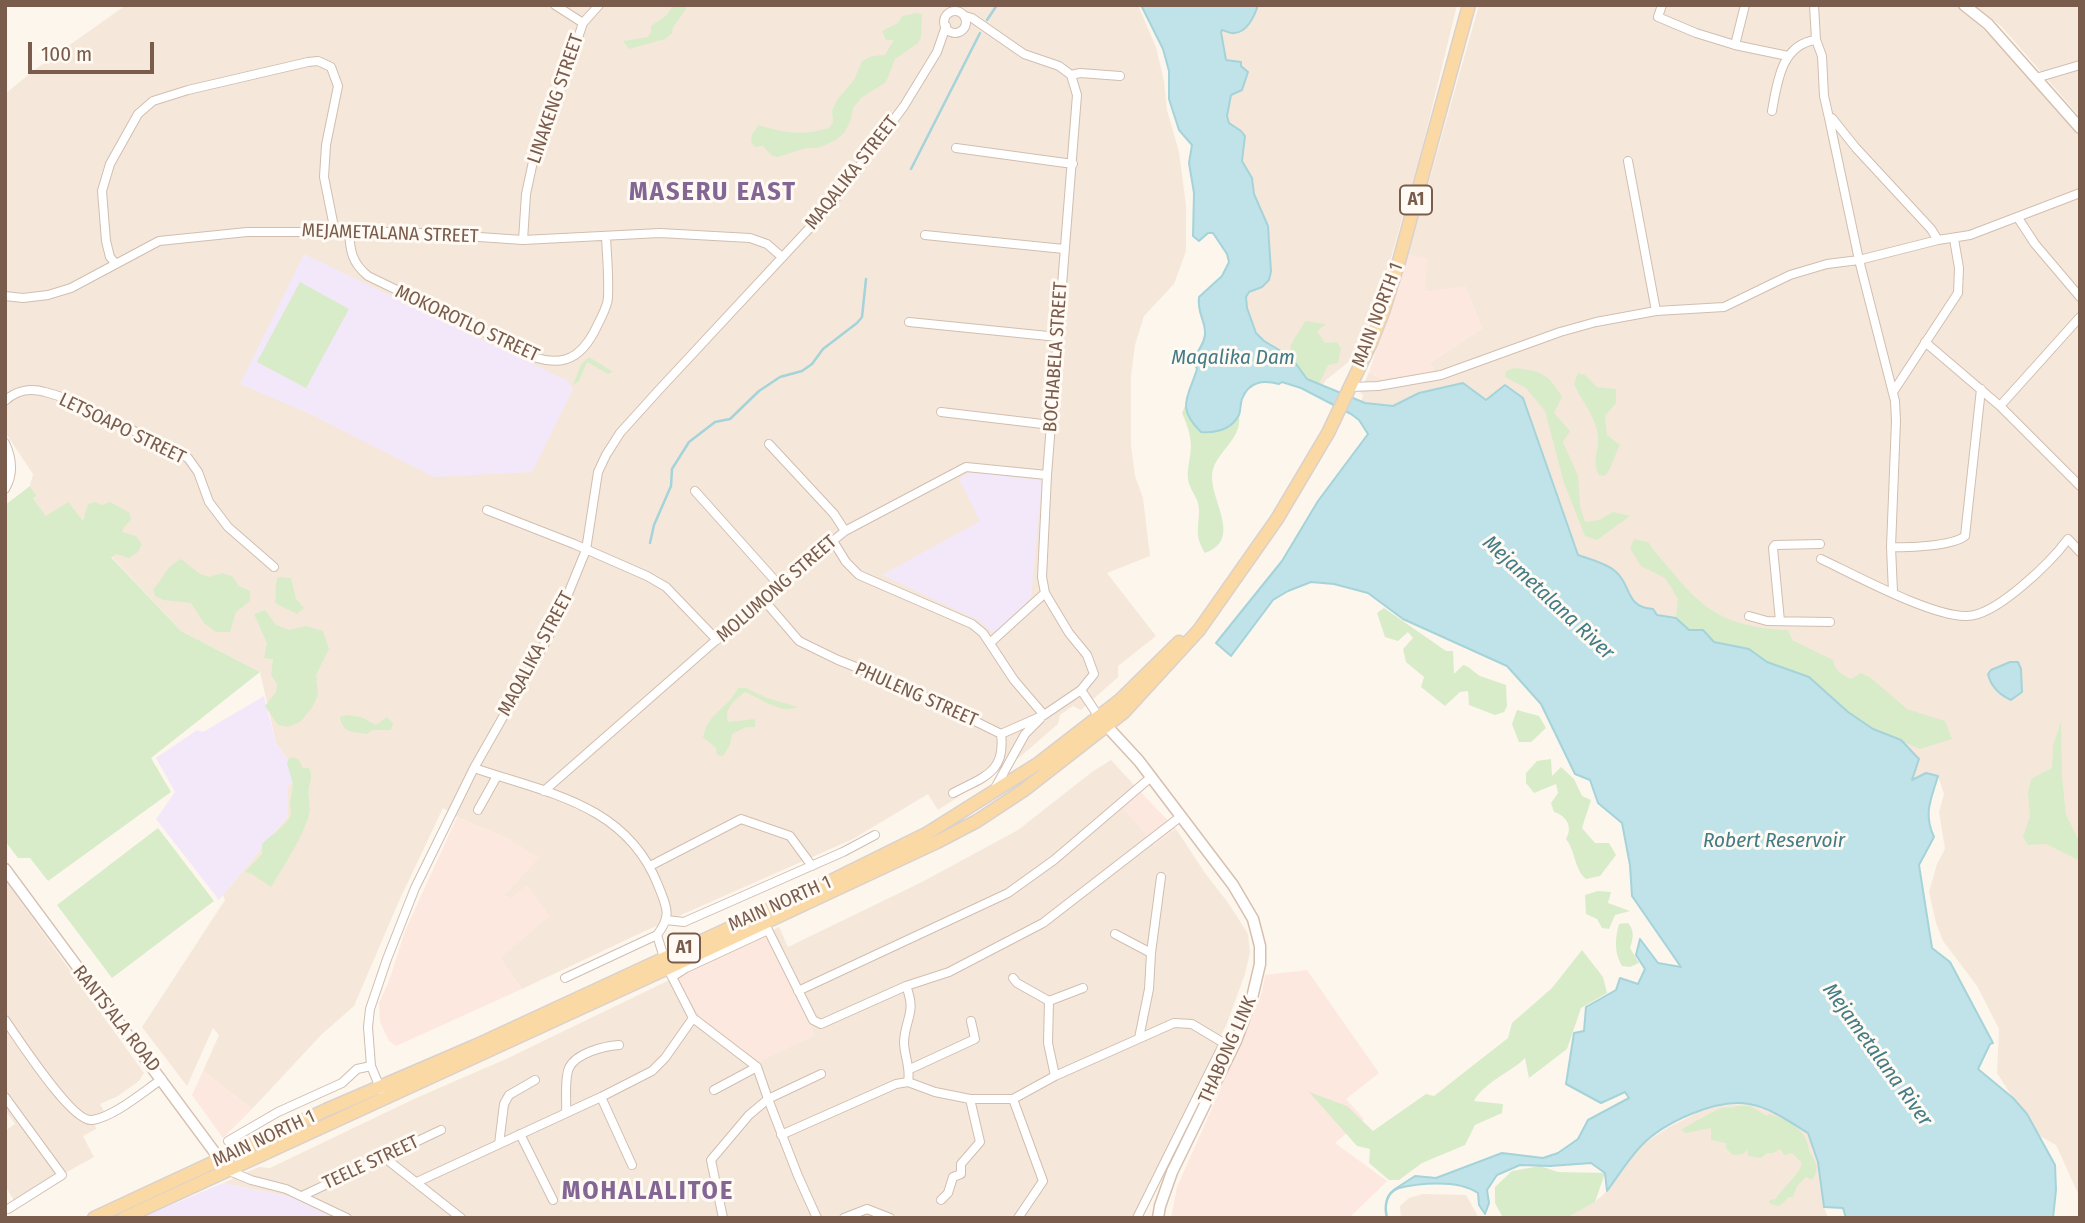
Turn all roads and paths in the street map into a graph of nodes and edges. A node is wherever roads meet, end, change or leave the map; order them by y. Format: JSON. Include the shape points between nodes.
{"nodes":[{"id":1,"x":555,"y":5,"type":"edge"},
{"id":2,"x":599,"y":5,"type":"edge"},
{"id":3,"x":1469,"y":5,"type":"edge"},
{"id":4,"x":1662,"y":5,"type":"edge"},
{"id":5,"x":1745,"y":5,"type":"edge"},
{"id":6,"x":1814,"y":5,"type":"edge"},
{"id":7,"x":1965,"y":5,"type":"edge"},
{"id":8,"x":949,"y":8,"type":"edge"},
{"id":9,"x":965,"y":16,"type":"junction"},
{"id":10,"x":583,"y":23,"type":"junction"},
{"id":11,"x":946,"y":26,"type":"junction"},
{"id":12,"x":982,"y":26,"type":"junction"},
{"id":13,"x":960,"y":30,"type":"junction"},
{"id":14,"x":1815,"y":40,"type":"junction"},
{"id":15,"x":1735,"y":45,"type":"junction"},
{"id":16,"x":937,"y":52,"type":"junction"},
{"id":17,"x":1788,"y":56,"type":"junction"},
{"id":18,"x":2080,"y":65,"type":"edge"},
{"id":19,"x":1071,"y":75,"type":"junction"},
{"id":20,"x":1120,"y":76,"type":"dead end"},
{"id":21,"x":2036,"y":78,"type":"junction"},
{"id":22,"x":1772,"y":111,"type":"dead end"},
{"id":23,"x":1829,"y":118,"type":"junction"},
{"id":24,"x":2080,"y":128,"type":"edge"},
{"id":25,"x":956,"y":148,"type":"dead end"},
{"id":26,"x":1628,"y":161,"type":"dead end"},
{"id":27,"x":1073,"y":164,"type":"junction"},
{"id":28,"x":2080,"y":193,"type":"edge"},
{"id":29,"x":2018,"y":218,"type":"junction"},
{"id":30,"x":349,"y":231,"type":"junction"},
{"id":31,"x":335,"y":232,"type":"junction"},
{"id":32,"x":925,"y":235,"type":"dead end"},
{"id":33,"x":606,"y":237,"type":"junction"},
{"id":34,"x":1954,"y":239,"type":"junction"},
{"id":35,"x":523,"y":240,"type":"junction"},
{"id":36,"x":1938,"y":240,"type":"junction"},
{"id":37,"x":1064,"y":248,"type":"junction"},
{"id":38,"x":782,"y":257,"type":"junction"},
{"id":39,"x":1859,"y":260,"type":"junction"},
{"id":40,"x":116,"y":264,"type":"junction"},
{"id":41,"x":5,"y":296,"type":"edge"},
{"id":42,"x":2080,"y":297,"type":"edge"},
{"id":43,"x":1656,"y":311,"type":"junction"},
{"id":44,"x":2080,"y":317,"type":"edge"},
{"id":45,"x":908,"y":322,"type":"dead end"},
{"id":46,"x":1058,"y":337,"type":"junction"},
{"id":47,"x":1925,"y":342,"type":"junction"},
{"id":48,"x":1350,"y":389,"type":"junction"},
{"id":49,"x":1981,"y":389,"type":"junction"},
{"id":50,"x":1893,"y":392,"type":"junction"},
{"id":51,"x":5,"y":401,"type":"edge"},
{"id":52,"x":2000,"y":406,"type":"junction"},
{"id":53,"x":941,"y":412,"type":"dead end"},
{"id":54,"x":1051,"y":425,"type":"junction"},
{"id":55,"x":5,"y":443,"type":"edge"},
{"id":56,"x":769,"y":444,"type":"dead end"},
{"id":57,"x":1047,"y":475,"type":"junction"},
{"id":58,"x":2080,"y":486,"type":"edge"},
{"id":59,"x":5,"y":489,"type":"edge"},
{"id":60,"x":695,"y":491,"type":"dead end"},
{"id":61,"x":487,"y":510,"type":"dead end"},
{"id":62,"x":845,"y":531,"type":"junction"},
{"id":63,"x":833,"y":541,"type":"junction"},
{"id":64,"x":1819,"y":544,"type":"dead end"},
{"id":65,"x":1891,"y":547,"type":"junction"},
{"id":66,"x":586,"y":550,"type":"junction"},
{"id":67,"x":2080,"y":552,"type":"edge"},
{"id":68,"x":1821,"y":559,"type":"dead end"},
{"id":69,"x":274,"y":567,"type":"dead end"},
{"id":70,"x":779,"y":585,"type":"junction"},
{"id":71,"x":1893,"y":592,"type":"junction"},
{"id":72,"x":1045,"y":593,"type":"junction"},
{"id":73,"x":763,"y":599,"type":"junction"},
{"id":74,"x":1749,"y":616,"type":"dead end"},
{"id":75,"x":1780,"y":621,"type":"junction"},
{"id":76,"x":1830,"y":622,"type":"dead end"},
{"id":77,"x":717,"y":640,"type":"junction"},
{"id":78,"x":990,"y":643,"type":"junction"},
{"id":79,"x":1081,"y":690,"type":"junction"},
{"id":80,"x":1044,"y":715,"type":"junction"},
{"id":81,"x":1103,"y":721,"type":"junction"},
{"id":82,"x":1001,"y":734,"type":"junction"},
{"id":83,"x":474,"y":768,"type":"junction"},
{"id":84,"x":497,"y":776,"type":"junction"},
{"id":85,"x":1150,"y":778,"type":"junction"},
{"id":86,"x":544,"y":790,"type":"junction"},
{"id":87,"x":992,"y":792,"type":"junction"},
{"id":88,"x":953,"y":793,"type":"dead end"},
{"id":89,"x":478,"y":810,"type":"dead end"},
{"id":90,"x":1180,"y":817,"type":"junction"},
{"id":91,"x":875,"y":835,"type":"dead end"},
{"id":92,"x":650,"y":866,"type":"junction"},
{"id":93,"x":812,"y":866,"type":"junction"},
{"id":94,"x":5,"y":869,"type":"edge"},
{"id":95,"x":1161,"y":877,"type":"dead end"},
{"id":96,"x":666,"y":920,"type":"junction"},
{"id":97,"x":1115,"y":934,"type":"dead end"},
{"id":98,"x":657,"y":935,"type":"junction"},
{"id":99,"x":1151,"y":953,"type":"junction"},
{"id":100,"x":668,"y":967,"type":"junction"},
{"id":101,"x":565,"y":978,"type":"dead end"},
{"id":102,"x":1013,"y":978,"type":"dead end"},
{"id":103,"x":906,"y":986,"type":"junction"},
{"id":104,"x":1083,"y":988,"type":"dead end"},
{"id":105,"x":798,"y":991,"type":"junction"},
{"id":106,"x":1049,"y":1001,"type":"junction"},
{"id":107,"x":693,"y":1018,"type":"junction"},
{"id":108,"x":5,"y":1020,"type":"edge"},
{"id":109,"x":971,"y":1021,"type":"dead end"},
{"id":110,"x":1139,"y":1038,"type":"junction"},
{"id":111,"x":618,"y":1045,"type":"dead end"},
{"id":112,"x":1228,"y":1045,"type":"junction"},
{"id":113,"x":371,"y":1066,"type":"junction"},
{"id":114,"x":757,"y":1067,"type":"junction"},
{"id":115,"x":910,"y":1069,"type":"junction"},
{"id":116,"x":821,"y":1074,"type":"dead end"},
{"id":117,"x":1055,"y":1076,"type":"junction"},
{"id":118,"x":162,"y":1079,"type":"junction"},
{"id":119,"x":535,"y":1080,"type":"dead end"},
{"id":120,"x":908,"y":1082,"type":"junction"},
{"id":121,"x":714,"y":1090,"type":"dead end"},
{"id":122,"x":381,"y":1092,"type":"junction"},
{"id":123,"x":5,"y":1097,"type":"edge"},
{"id":124,"x":601,"y":1097,"type":"junction"},
{"id":125,"x":768,"y":1099,"type":"junction"},
{"id":126,"x":970,"y":1099,"type":"junction"},
{"id":127,"x":1013,"y":1099,"type":"junction"},
{"id":128,"x":566,"y":1113,"type":"junction"},
{"id":129,"x":441,"y":1130,"type":"dead end"},
{"id":130,"x":520,"y":1134,"type":"junction"},
{"id":131,"x":781,"y":1135,"type":"junction"},
{"id":132,"x":228,"y":1141,"type":"dead end"},
{"id":133,"x":499,"y":1144,"type":"junction"},
{"id":134,"x":385,"y":1158,"type":"junction"},
{"id":135,"x":223,"y":1165,"type":"junction"},
{"id":136,"x":632,"y":1165,"type":"dead end"},
{"id":137,"x":417,"y":1182,"type":"junction"},
{"id":138,"x":302,"y":1196,"type":"junction"},
{"id":139,"x":552,"y":1200,"type":"dead end"},
{"id":140,"x":941,"y":1200,"type":"dead end"},
{"id":141,"x":8,"y":1211,"type":"edge"},
{"id":142,"x":94,"y":1218,"type":"edge"},
{"id":143,"x":124,"y":1218,"type":"edge"},
{"id":144,"x":347,"y":1218,"type":"edge"},
{"id":145,"x":461,"y":1218,"type":"edge"},
{"id":146,"x":723,"y":1218,"type":"edge"},
{"id":147,"x":817,"y":1218,"type":"edge"},
{"id":148,"x":844,"y":1218,"type":"edge"},
{"id":149,"x":890,"y":1218,"type":"edge"},
{"id":150,"x":1018,"y":1218,"type":"edge"},
{"id":151,"x":1137,"y":1218,"type":"edge"},
{"id":152,"x":1158,"y":1218,"type":"edge"}],
"edges":[{"from":1,"to":10,"type":"street"},
{"from":2,"to":10,"type":"street","name":"LINAKENG STREET"},
{"from":3,"to":48,"type":"main road","name":"MAIN NORTH 1","number":"A1","via":[[1399,261]]},
{"from":4,"to":15,"type":"street","via":[[1658,17]]},
{"from":5,"to":15,"type":"street"},
{"from":6,"to":14,"type":"street"},
{"from":7,"to":21,"type":"main road"},
{"from":8,"to":9,"type":"street"},
{"from":8,"to":11,"type":"street"},
{"from":9,"to":12,"type":"street"},
{"from":9,"to":13,"type":"street"},
{"from":10,"to":35,"type":"street","name":"LINAKENG STREET","via":[[534,157]]},
{"from":11,"to":13,"type":"street","via":[[950,31]]},
{"from":11,"to":16,"type":"street","name":"MAQALIKA STREET"},
{"from":12,"to":13,"type":"street"},
{"from":12,"to":19,"type":"street","via":[[1024,54]]},
{"from":13,"to":16,"type":"street","name":"MAQALIKA STREET"},
{"from":14,"to":17,"type":"street"},
{"from":14,"to":23,"type":"street","via":[[1822,55]]},
{"from":15,"to":17,"type":"street"},
{"from":16,"to":38,"type":"street","name":"MAQALIKA STREET","via":[[884,135],[830,206]]},
{"from":17,"to":22,"type":"street"},
{"from":18,"to":21,"type":"street"},
{"from":19,"to":20,"type":"street"},
{"from":19,"to":27,"type":"street","name":"BOCHABELA STREET","via":[[1077,95]]},
{"from":21,"to":24,"type":"main road"},
{"from":23,"to":36,"type":"street"},
{"from":23,"to":39,"type":"street"},
{"from":25,"to":27,"type":"street"},
{"from":26,"to":43,"type":"street"},
{"from":27,"to":37,"type":"street","name":"BOCHABELA STREET"},
{"from":28,"to":29,"type":"street"},
{"from":29,"to":34,"type":"street"},
{"from":29,"to":42,"type":"street"},
{"from":30,"to":31,"type":"street","name":"MEJAMETALANA STREET"},
{"from":30,"to":33,"type":"street","name":"MOKOROTLO STREET","via":[[352,258],[368,276],[537,358],[557,362],[586,345],[608,300]]},
{"from":30,"to":35,"type":"street","name":"MEJAMETALANA STREET"},
{"from":31,"to":40,"type":"street","name":"MEJAMETALANA STREET","via":[[247,232],[159,241]]},
{"from":31,"to":40,"type":"street","via":[[324,177],[337,77],[331,67],[308,62],[188,90],[153,101],[138,114],[110,164],[102,191],[106,241]]},
{"from":32,"to":37,"type":"street"},
{"from":33,"to":35,"type":"street","name":"MEJAMETALANA STREET"},
{"from":33,"to":38,"type":"street","name":"MEJAMETALANA STREET","via":[[660,233],[750,237]]},
{"from":34,"to":36,"type":"street"},
{"from":34,"to":47,"type":"street","via":[[1958,293]]},
{"from":36,"to":39,"type":"street"},
{"from":37,"to":46,"type":"street","name":"BOCHABELA STREET"},
{"from":38,"to":66,"type":"street","name":"MAQALIKA STREET","via":[[620,433],[598,472]]},
{"from":39,"to":43,"type":"street","via":[[1790,275],[1724,306]]},
{"from":39,"to":50,"type":"street"},
{"from":40,"to":41,"type":"street","name":"MEJAMETALANA STREET","via":[[48,295]]},
{"from":43,"to":48,"type":"street","via":[[1560,332],[1441,375]]},
{"from":44,"to":52,"type":"street"},
{"from":45,"to":46,"type":"street"},
{"from":46,"to":54,"type":"street","name":"BOCHABELA STREET"},
{"from":47,"to":49,"type":"street"},
{"from":47,"to":50,"type":"street"},
{"from":48,"to":81,"type":"main road","name":"MAIN NORTH 1","number":"A1","via":[[1278,519],[1199,630],[1124,712]]},
{"from":49,"to":52,"type":"street"},
{"from":49,"to":65,"type":"street","via":[[1965,536]]},
{"from":50,"to":65,"type":"street"},
{"from":51,"to":69,"type":"street","name":"LETSOAPO STREET","via":[[20,391],[44,391],[188,458],[209,502],[228,527]]},
{"from":52,"to":58,"type":"street"},
{"from":53,"to":54,"type":"street"},
{"from":54,"to":57,"type":"street","name":"BOCHABELA STREET"},
{"from":55,"to":59,"type":"street","via":[[11,470]]},
{"from":56,"to":62,"type":"street"},
{"from":57,"to":62,"type":"street","name":"MOLUMONG STREET","via":[[966,467]]},
{"from":57,"to":72,"type":"street","name":"BOCHABELA STREET"},
{"from":60,"to":70,"type":"street"},
{"from":61,"to":66,"type":"street"},
{"from":62,"to":63,"type":"street","name":"MOLUMONG STREET"},
{"from":63,"to":70,"type":"street","name":"MOLUMONG STREET"},
{"from":63,"to":78,"type":"street","via":[[853,570],[972,624]]},
{"from":64,"to":75,"type":"street","via":[[1773,548]]},
{"from":65,"to":71,"type":"street"},
{"from":66,"to":77,"type":"street","via":[[666,587]]},
{"from":66,"to":83,"type":"street","name":"MAQALIKA STREET","via":[[549,635]]},
{"from":67,"to":71,"type":"street","via":[[2068,539],[2025,583],[1970,617],[1927,607]]},
{"from":68,"to":71,"type":"street"},
{"from":70,"to":73,"type":"street","name":"MOLUMONG STREET"},
{"from":72,"to":78,"type":"street"},
{"from":72,"to":79,"type":"street","name":"BOCHABELA STREET","via":[[1087,655],[1094,674]]},
{"from":73,"to":77,"type":"street","name":"MOLUMONG STREET"},
{"from":73,"to":82,"type":"street","name":"PHULENG STREET","via":[[799,641]]},
{"from":74,"to":75,"type":"street"},
{"from":75,"to":76,"type":"street"},
{"from":77,"to":86,"type":"street","name":"MOLUMONG STREET"},
{"from":78,"to":80,"type":"street"},
{"from":79,"to":80,"type":"street","name":"PHULENG STREET"},
{"from":79,"to":81,"type":"street"},
{"from":80,"to":82,"type":"street","name":"PHULENG STREET"},
{"from":80,"to":87,"type":"street","via":[[1025,734]]},
{"from":81,"to":85,"type":"main road","name":"THABONG LINK"},
{"from":81,"to":87,"type":"main road","name":"MAIN NORTH 1","number":"A1"},
{"from":81,"to":100,"type":"main road","name":"MAIN NORTH 1","number":"A1","via":[[1024,790],[977,821]]},
{"from":82,"to":88,"type":"street","via":[[1003,754],[995,769]]},
{"from":83,"to":84,"type":"street"},
{"from":83,"to":113,"type":"street","name":"MAQALIKA STREET","via":[[415,888],[379,981],[368,1027]]},
{"from":84,"to":86,"type":"street"},
{"from":84,"to":89,"type":"street"},
{"from":85,"to":90,"type":"main road","name":"THABONG LINK"},
{"from":85,"to":105,"type":"street","via":[[1008,893]]},
{"from":86,"to":92,"type":"street","via":[[602,815]]},
{"from":87,"to":100,"type":"main road","name":"MAIN NORTH 1","number":"A1","via":[[926,834]]},
{"from":90,"to":103,"type":"street","via":[[1043,923],[967,963]]},
{"from":90,"to":112,"type":"main road","name":"THABONG LINK","via":[[1233,886],[1258,932],[1260,964],[1252,998]]},
{"from":91,"to":93,"type":"street"},
{"from":92,"to":93,"type":"street","via":[[741,819],[790,836]]},
{"from":92,"to":96,"type":"street","via":[[667,910]]},
{"from":93,"to":96,"type":"street","via":[[684,922]]},
{"from":94,"to":118,"type":"main road","name":"RANTS'ALA ROAD"},
{"from":95,"to":99,"type":"street"},
{"from":96,"to":98,"type":"street"},
{"from":97,"to":99,"type":"street"},
{"from":98,"to":100,"type":"street"},
{"from":98,"to":101,"type":"street"},
{"from":99,"to":110,"type":"street"},
{"from":100,"to":105,"type":"street","via":[[686,968],[768,930]]},
{"from":100,"to":107,"type":"street"},
{"from":100,"to":122,"type":"main road","name":"MAIN NORTH 1","number":"A1"},
{"from":102,"to":106,"type":"street"},
{"from":103,"to":105,"type":"street","via":[[821,1024],[813,1020]]},
{"from":103,"to":115,"type":"street","via":[[911,1012],[904,1043]]},
{"from":104,"to":106,"type":"street"},
{"from":106,"to":117,"type":"street","via":[[1048,1043]]},
{"from":107,"to":114,"type":"street"},
{"from":107,"to":124,"type":"street","via":[[652,1071]]},
{"from":108,"to":118,"type":"street","via":[[81,1118],[101,1117]]},
{"from":109,"to":115,"type":"street","via":[[975,1039]]},
{"from":110,"to":112,"type":"street","via":[[1174,1023],[1192,1024]]},
{"from":110,"to":117,"type":"street"},
{"from":111,"to":128,"type":"street","via":[[576,1060],[569,1069]]},
{"from":112,"to":151,"type":"street"},
{"from":112,"to":152,"type":"main road","name":"THABONG LINK","via":[[1172,1172]]},
{"from":113,"to":122,"type":"street","name":"MAQALIKA STREET"},
{"from":113,"to":132,"type":"street","via":[[357,1069],[342,1083]]},
{"from":114,"to":121,"type":"street"},
{"from":114,"to":125,"type":"street"},
{"from":115,"to":120,"type":"street"},
{"from":116,"to":125,"type":"street"},
{"from":117,"to":127,"type":"street"},
{"from":118,"to":135,"type":"main road","name":"RANTS'ALA ROAD"},
{"from":119,"to":133,"type":"street","via":[[504,1104]]},
{"from":120,"to":126,"type":"street"},
{"from":120,"to":131,"type":"street"},
{"from":122,"to":135,"type":"main road","name":"MAIN NORTH 1","number":"A1"},
{"from":123,"to":141,"type":"street","via":[[62,1175]]},
{"from":124,"to":128,"type":"street"},
{"from":124,"to":136,"type":"street"},
{"from":125,"to":131,"type":"street"},
{"from":125,"to":146,"type":"street","via":[[711,1160]]},
{"from":126,"to":127,"type":"street"},
{"from":126,"to":140,"type":"street","via":[[980,1142]]},
{"from":127,"to":150,"type":"street","via":[[1043,1181]]},
{"from":128,"to":130,"type":"street"},
{"from":129,"to":134,"type":"street","name":"TEELE STREET"},
{"from":130,"to":133,"type":"street"},
{"from":130,"to":139,"type":"street"},
{"from":131,"to":147,"type":"street"},
{"from":133,"to":137,"type":"street"},
{"from":134,"to":137,"type":"street"},
{"from":134,"to":138,"type":"street","name":"TEELE STREET"},
{"from":135,"to":138,"type":"street"},
{"from":135,"to":142,"type":"main road","name":"MAIN NORTH 1","number":"A1"},
{"from":135,"to":143,"type":"main road","name":"MAIN NORTH 1","number":"A1"},
{"from":137,"to":145,"type":"street"},
{"from":138,"to":144,"type":"street"},
{"from":148,"to":149,"type":"street","via":[[867,1209]]}]}
